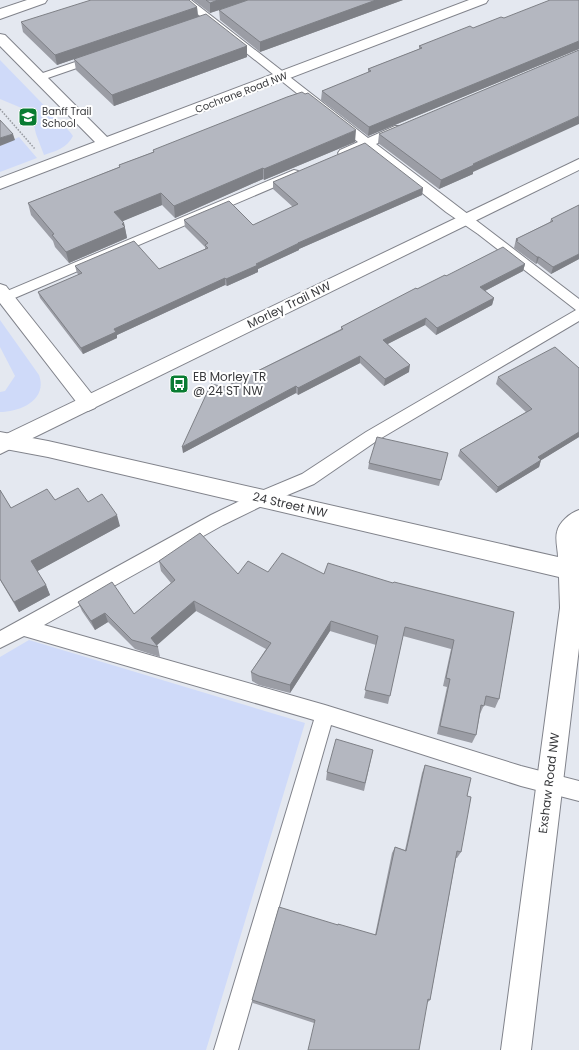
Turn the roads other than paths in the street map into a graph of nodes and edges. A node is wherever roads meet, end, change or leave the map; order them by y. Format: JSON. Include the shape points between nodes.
{"nodes":[{"id":1,"x":40,"y":0,"type":"edge"},
{"id":2,"x":184,"y":0,"type":"edge"},
{"id":3,"x":481,"y":0,"type":"edge"},
{"id":4,"x":223,"y":14,"type":"edge"},
{"id":5,"x":0,"y":15,"type":"edge"},
{"id":6,"x":210,"y":19,"type":"junction"},
{"id":7,"x":195,"y":24,"type":"edge"},
{"id":8,"x":0,"y":38,"type":"edge"},
{"id":9,"x":105,"y":54,"type":"edge"},
{"id":10,"x":282,"y":76,"type":"junction"},
{"id":11,"x":38,"y":78,"type":"junction"},
{"id":12,"x":411,"y":124,"type":"edge"},
{"id":13,"x":367,"y":143,"type":"junction"},
{"id":14,"x":105,"y":144,"type":"junction"},
{"id":15,"x":331,"y":158,"type":"edge"},
{"id":16,"x":579,"y":164,"type":"edge"},
{"id":17,"x":302,"y":170,"type":"edge"},
{"id":18,"x":0,"y":184,"type":"edge"},
{"id":19,"x":466,"y":219,"type":"junction"},
{"id":20,"x":3,"y":294,"type":"edge"},
{"id":21,"x":579,"y":306,"type":"edge"},
{"id":22,"x":579,"y":314,"type":"edge"},
{"id":23,"x":88,"y":403,"type":"junction"},
{"id":24,"x":3,"y":443,"type":"edge"},
{"id":25,"x":260,"y":499,"type":"junction"},
{"id":26,"x":579,"y":519,"type":"edge"},
{"id":27,"x":574,"y":571,"type":"edge"},
{"id":28,"x":22,"y":627,"type":"junction"},
{"id":29,"x":0,"y":640,"type":"edge"},
{"id":30,"x":324,"y":714,"type":"junction"},
{"id":31,"x":549,"y":783,"type":"junction"},
{"id":32,"x":579,"y":791,"type":"edge"},
{"id":33,"x":226,"y":1050,"type":"edge"},
{"id":34,"x":516,"y":1050,"type":"edge"}],
"edges":[{"from":1,"to":5,"type":"street"},
{"from":2,"to":6,"type":"lane"},
{"from":3,"to":10,"type":"street","name":"Cochrane Road NW"},
{"from":4,"to":6,"type":"lane"},
{"from":6,"to":7,"type":"lane"},
{"from":6,"to":10,"type":"lane"},
{"from":8,"to":11,"type":"street"},
{"from":9,"to":11,"type":"lane"},
{"from":10,"to":13,"type":"lane"},
{"from":10,"to":14,"type":"street","name":"Cochrane Road NW"},
{"from":11,"to":14,"type":"street"},
{"from":12,"to":13,"type":"lane"},
{"from":13,"to":15,"type":"lane"},
{"from":13,"to":19,"type":"lane"},
{"from":14,"to":18,"type":"street","name":"Cochrane Road NW"},
{"from":16,"to":19,"type":"street","name":"Morley Trail NW"},
{"from":17,"to":20,"type":"lane"},
{"from":19,"to":21,"type":"lane"},
{"from":19,"to":23,"type":"street","name":"Morley Trail NW"},
{"from":20,"to":23,"type":"street"},
{"from":22,"to":25,"type":"lane","via":[[372,436],[308,478]]},
{"from":23,"to":24,"type":"street","name":"Morley Trail NW"},
{"from":24,"to":25,"type":"street","name":"24 Street NW","via":[[48,449]]},
{"from":25,"to":27,"type":"street","name":"24 Street NW"},
{"from":25,"to":28,"type":"lane"},
{"from":26,"to":27,"type":"street","name":"Exshaw Road NW","via":[[568,532]]},
{"from":27,"to":31,"type":"street","name":"Exshaw Road NW","via":[[572,608]]},
{"from":28,"to":29,"type":"lane"},
{"from":28,"to":30,"type":"lane"},
{"from":30,"to":31,"type":"lane"},
{"from":30,"to":33,"type":"lane"},
{"from":31,"to":32,"type":"lane"},
{"from":31,"to":34,"type":"street","name":"Exshaw Road NW"}]}
